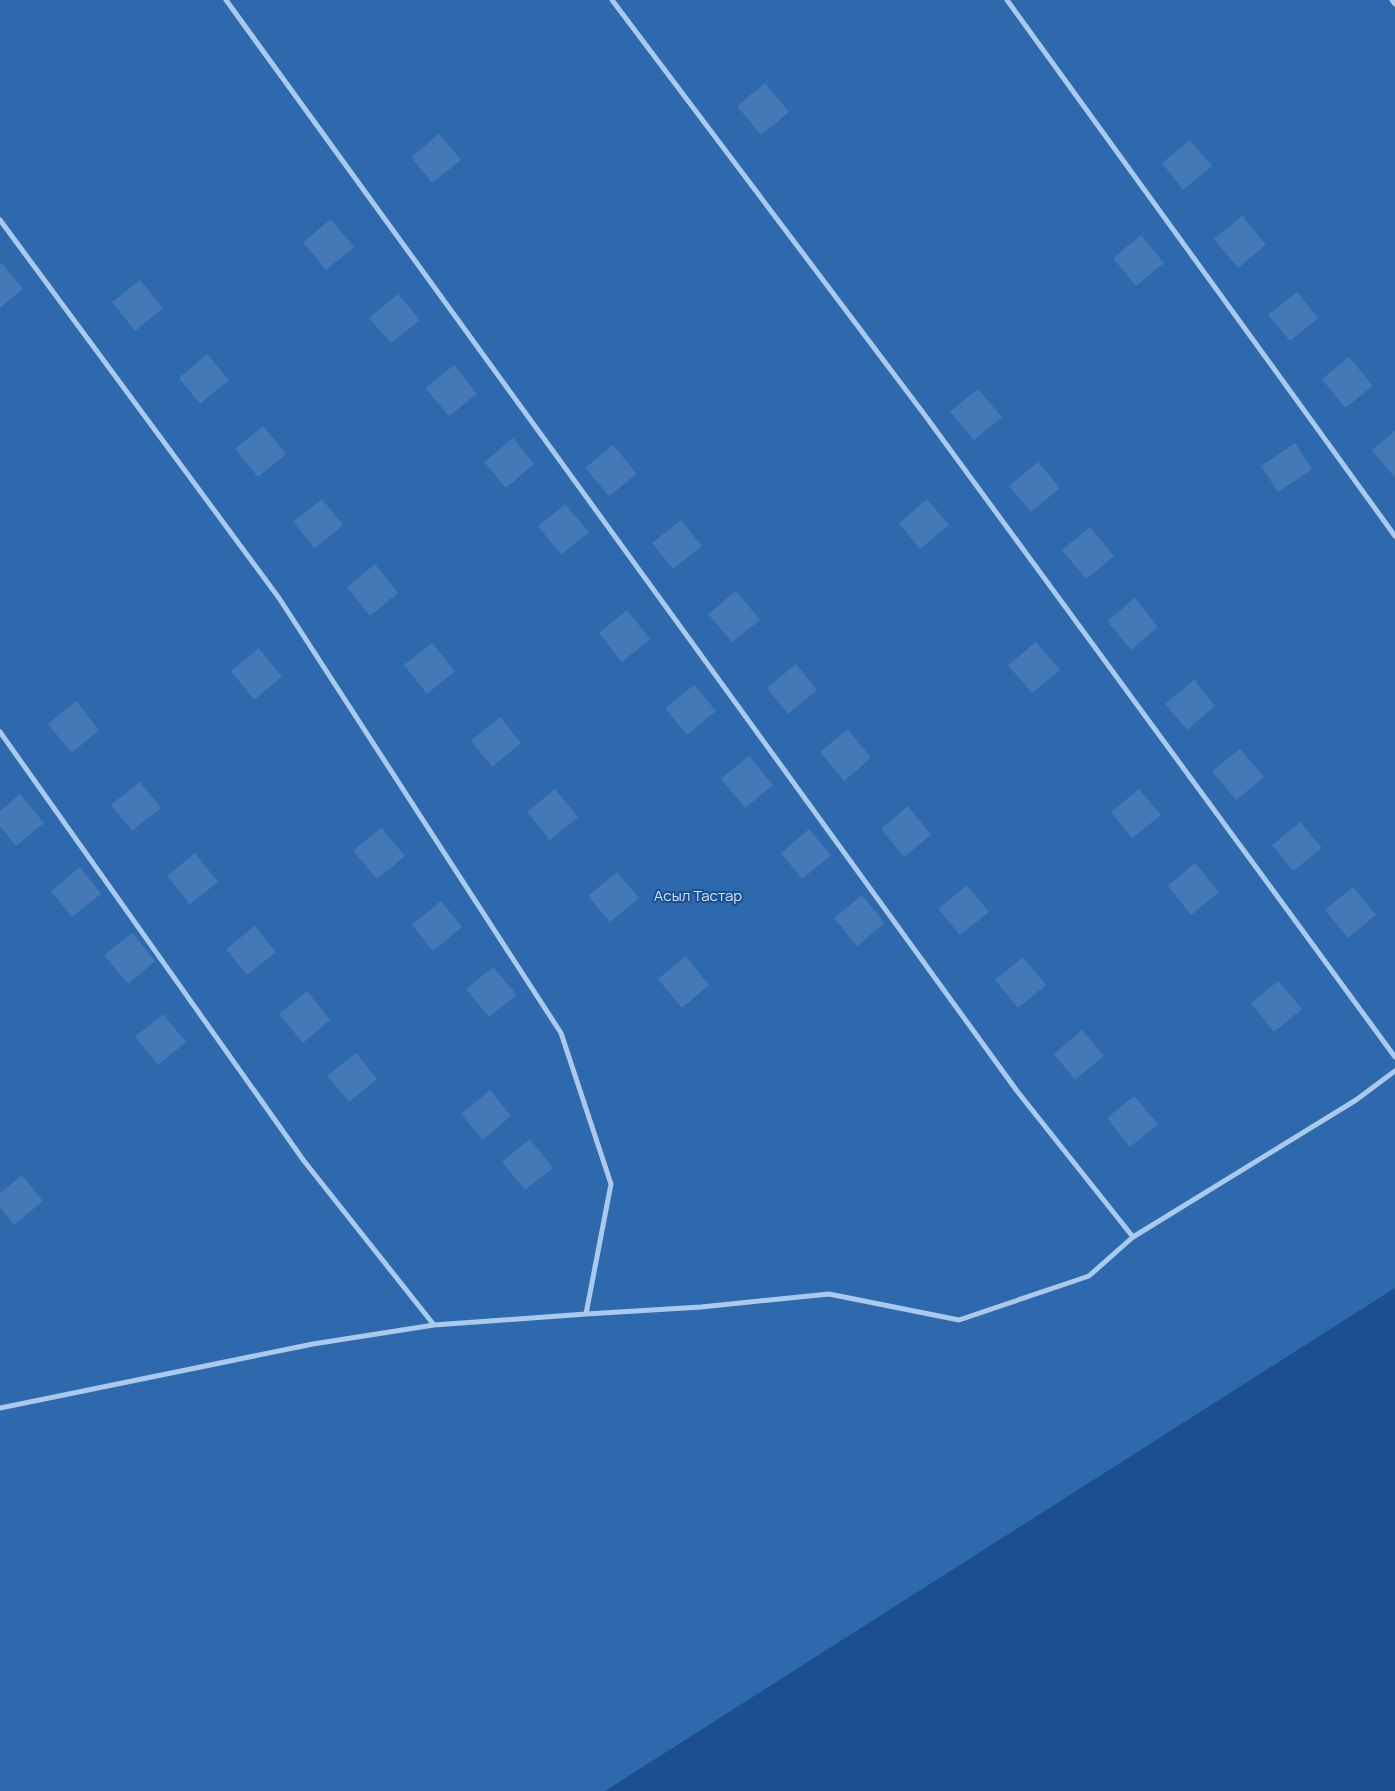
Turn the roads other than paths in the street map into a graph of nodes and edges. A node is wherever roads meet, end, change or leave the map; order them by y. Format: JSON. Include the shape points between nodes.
{"nodes":[{"id":1,"x":226,"y":0,"type":"edge"},
{"id":2,"x":612,"y":0,"type":"edge"},
{"id":3,"x":1007,"y":0,"type":"edge"},
{"id":4,"x":1392,"y":0,"type":"edge"},
{"id":5,"x":1395,"y":4,"type":"edge"},
{"id":6,"x":0,"y":220,"type":"edge"},
{"id":7,"x":1395,"y":536,"type":"edge"},
{"id":8,"x":0,"y":732,"type":"edge"},
{"id":9,"x":1395,"y":1057,"type":"edge"},
{"id":10,"x":1395,"y":1071,"type":"edge"},
{"id":11,"x":1133,"y":1237,"type":"junction"},
{"id":12,"x":586,"y":1314,"type":"junction"},
{"id":13,"x":434,"y":1325,"type":"junction"},
{"id":14,"x":0,"y":1408,"type":"edge"}],
"edges":[{"from":1,"to":11,"type":"street","via":[[1017,1092]]},
{"from":2,"to":9,"type":"street","via":[[930,422]]},
{"from":3,"to":7,"type":"street"},
{"from":4,"to":5,"type":"street"},
{"from":6,"to":12,"type":"street","via":[[279,598],[561,1033],[610,1184]]},
{"from":8,"to":13,"type":"street","via":[[304,1161]]},
{"from":10,"to":11,"type":"street","via":[[1356,1100]]},
{"from":11,"to":12,"type":"street","via":[[1089,1276],[959,1320],[829,1294]]},
{"from":12,"to":13,"type":"street"},
{"from":13,"to":14,"type":"street","via":[[313,1344]]}]}
